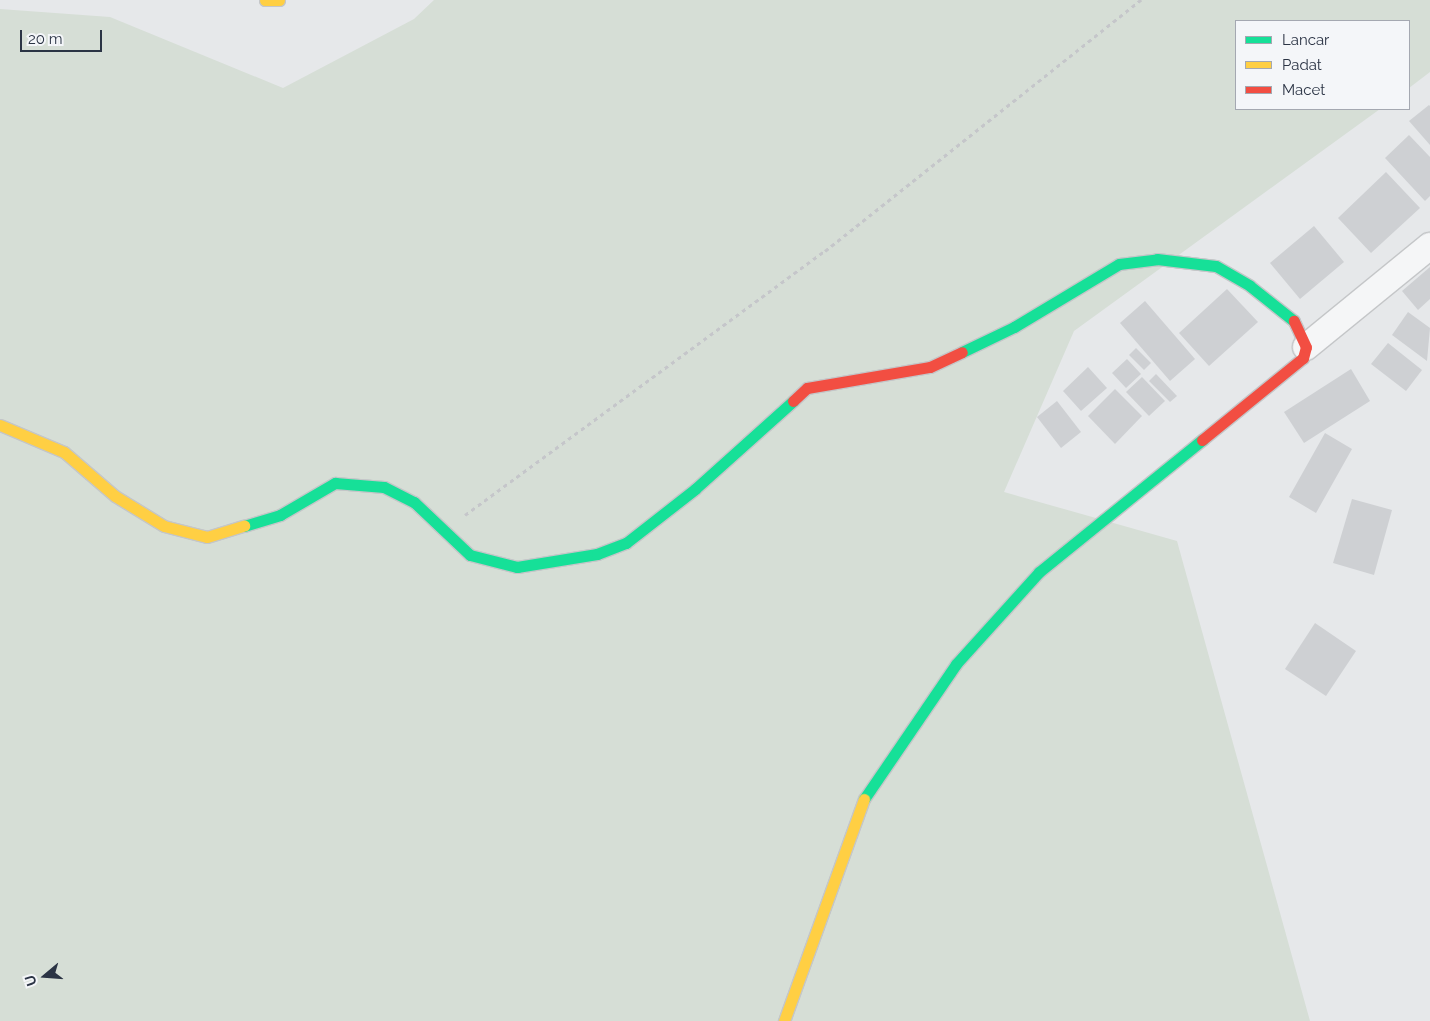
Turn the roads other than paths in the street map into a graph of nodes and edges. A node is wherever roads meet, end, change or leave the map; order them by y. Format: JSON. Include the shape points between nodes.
{"nodes":[{"id":1,"x":265,"y":0,"type":"edge"},
{"id":2,"x":279,"y":0,"type":"edge"},
{"id":3,"x":1430,"y":246,"type":"edge"},
{"id":4,"x":1306,"y":347,"type":"junction"},
{"id":5,"x":0,"y":425,"type":"edge"},
{"id":6,"x":784,"y":1021,"type":"edge"}],
"edges":[{"from":1,"to":2,"type":"main road"},
{"from":3,"to":4,"type":"street"},
{"from":4,"to":5,"type":"main road","via":[[1292,318],[1216,266],[1156,259],[1119,264],[1014,327],[930,367],[807,388],[695,489],[626,543],[597,554],[517,567],[470,555],[414,502],[384,487],[335,483],[280,515],[207,537],[164,526],[115,496],[64,452]]},
{"from":4,"to":6,"type":"main road","via":[[1294,366],[1040,572],[956,664],[867,790]]}]}
